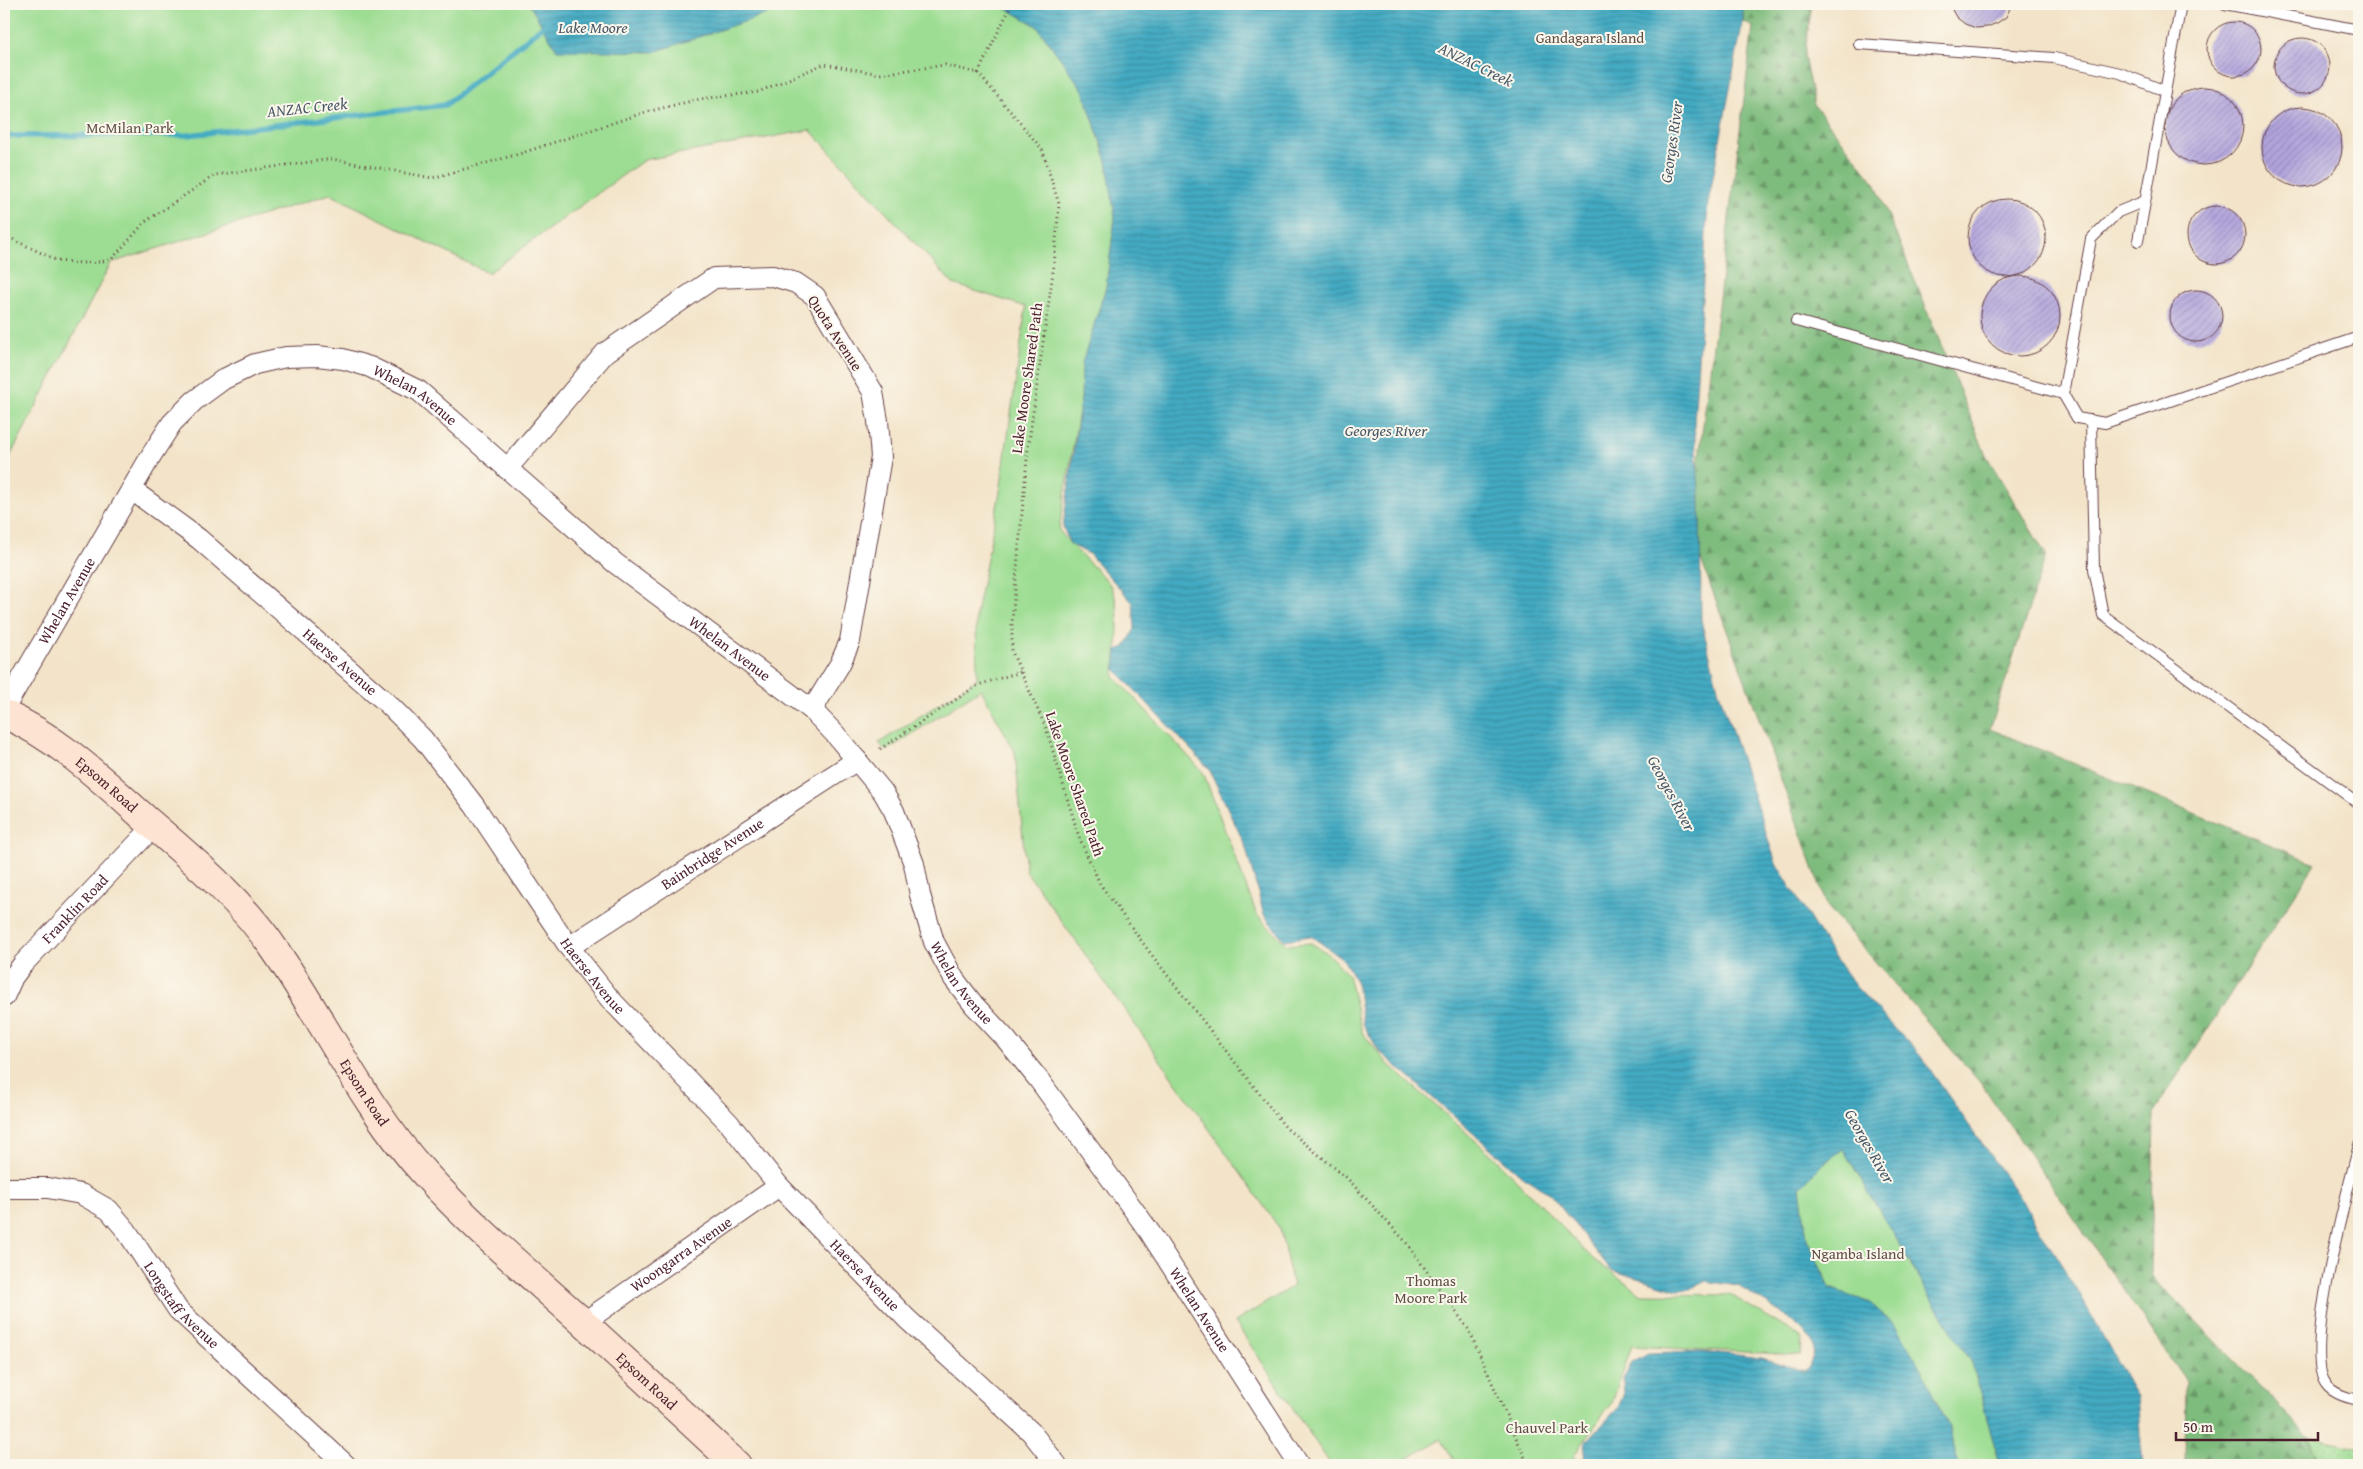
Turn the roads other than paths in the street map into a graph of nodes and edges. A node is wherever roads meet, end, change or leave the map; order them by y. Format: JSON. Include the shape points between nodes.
{"nodes":[{"id":1,"x":2181,"y":4,"type":"edge"},
{"id":2,"x":2225,"y":4,"type":"edge"},
{"id":3,"x":2359,"y":30,"type":"edge"},
{"id":4,"x":1859,"y":44,"type":"dead end"},
{"id":5,"x":2165,"y":91,"type":"junction"},
{"id":6,"x":2145,"y":201,"type":"junction"},
{"id":7,"x":2138,"y":241,"type":"dead end"},
{"id":8,"x":1796,"y":321,"type":"dead end"},
{"id":9,"x":2359,"y":337,"type":"edge"},
{"id":10,"x":2063,"y":394,"type":"junction"},
{"id":11,"x":2091,"y":420,"type":"junction"},
{"id":12,"x":507,"y":468,"type":"junction"},
{"id":13,"x":132,"y":490,"type":"junction"},
{"id":14,"x":4,"y":709,"type":"edge"},
{"id":15,"x":812,"y":710,"type":"junction"},
{"id":16,"x":4,"y":714,"type":"edge"},
{"id":17,"x":856,"y":760,"type":"junction"},
{"id":18,"x":2359,"y":804,"type":"edge"},
{"id":19,"x":154,"y":826,"type":"junction"},
{"id":20,"x":569,"y":947,"type":"junction"},
{"id":21,"x":4,"y":997,"type":"edge"},
{"id":22,"x":2359,"y":1145,"type":"edge"},
{"id":23,"x":779,"y":1186,"type":"junction"},
{"id":24,"x":4,"y":1188,"type":"edge"},
{"id":25,"x":584,"y":1323,"type":"junction"},
{"id":26,"x":2359,"y":1400,"type":"edge"},
{"id":27,"x":346,"y":1465,"type":"edge"},
{"id":28,"x":737,"y":1465,"type":"edge"},
{"id":29,"x":1057,"y":1465,"type":"edge"},
{"id":30,"x":1299,"y":1465,"type":"edge"}],
"edges":[{"from":1,"to":5,"type":"lane"},
{"from":2,"to":3,"type":"lane"},
{"from":4,"to":5,"type":"lane","via":[[2054,58],[2120,73]]},
{"from":5,"to":6,"type":"lane"},
{"from":6,"to":7,"type":"lane"},
{"from":6,"to":10,"type":"lane","via":[[2118,212],[2091,239]]},
{"from":8,"to":10,"type":"lane"},
{"from":9,"to":11,"type":"lane","via":[[2105,423]]},
{"from":10,"to":11,"type":"lane","via":[[2077,418]]},
{"from":11,"to":18,"type":"lane","via":[[2094,569],[2103,615]]},
{"from":12,"to":13,"type":"street","name":"Whelan Avenue","via":[[419,391],[343,358],[302,356],[255,364],[224,379],[194,401],[172,423]]},
{"from":12,"to":15,"type":"street","name":"Whelan Avenue","via":[[615,564]]},
{"from":12,"to":15,"type":"street","name":"Quota Avenue","via":[[605,354],[714,278],[773,276],[796,283],[815,296],[872,392],[881,457],[850,641]]},
{"from":13,"to":14,"type":"street","name":"Whelan Avenue"},
{"from":13,"to":20,"type":"street","name":"Haerse Avenue","via":[[199,540],[386,702],[423,739],[474,806]]},
{"from":15,"to":17,"type":"street","name":"Whelan Avenue"},
{"from":16,"to":19,"type":"street","name":"Epsom Road","via":[[63,750]]},
{"from":17,"to":20,"type":"street","name":"Bainbridge Avenue"},
{"from":17,"to":30,"type":"street","name":"Whelan Avenue","via":[[883,792],[894,811],[914,864],[934,942],[954,979],[1040,1080],[1144,1223]]},
{"from":19,"to":21,"type":"street","name":"Franklin Road","via":[[24,964]]},
{"from":19,"to":25,"type":"street","name":"Epsom Road","via":[[228,894],[262,932],[396,1139],[425,1174],[512,1259]]},
{"from":20,"to":23,"type":"street","name":"Haerse Avenue","via":[[610,999],[728,1123]]},
{"from":22,"to":26,"type":"lane","via":[[2331,1255],[2319,1364],[2326,1384],[2344,1397]]},
{"from":23,"to":25,"type":"street","name":"Woongarra Avenue"},
{"from":23,"to":29,"type":"street","name":"Haerse Avenue","via":[[907,1319],[1031,1432]]},
{"from":24,"to":27,"type":"street","name":"Longstaff Avenue","via":[[48,1188],[81,1194],[109,1210],[126,1230],[178,1310]]},
{"from":25,"to":28,"type":"street","name":"Epsom Road"}]}
